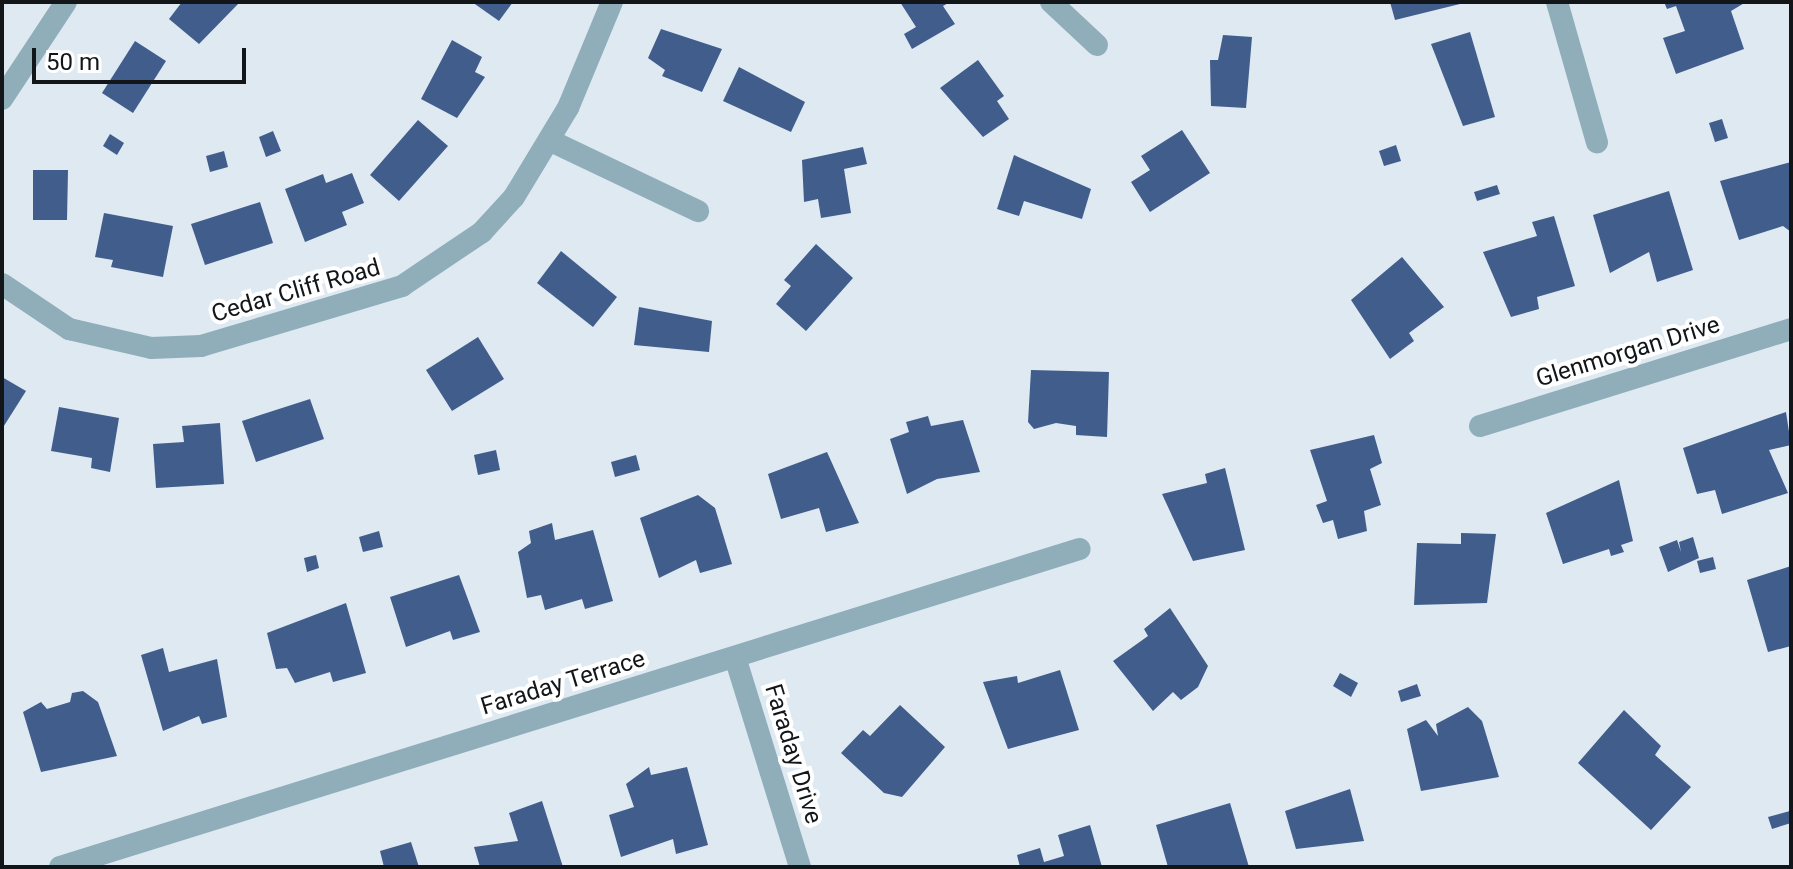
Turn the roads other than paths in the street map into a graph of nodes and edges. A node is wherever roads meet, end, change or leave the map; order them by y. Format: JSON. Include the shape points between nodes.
{"nodes":[{"id":1,"x":66,"y":2,"type":"edge"},
{"id":2,"x":612,"y":2,"type":"edge"},
{"id":3,"x":1051,"y":2,"type":"edge"},
{"id":4,"x":1557,"y":2,"type":"edge"},
{"id":5,"x":1097,"y":45,"type":"dead end"},
{"id":6,"x":2,"y":99,"type":"edge"},
{"id":7,"x":551,"y":141,"type":"junction"},
{"id":8,"x":1597,"y":142,"type":"dead end"},
{"id":9,"x":698,"y":211,"type":"dead end"},
{"id":10,"x":2,"y":284,"type":"edge"},
{"id":11,"x":1791,"y":329,"type":"edge"},
{"id":12,"x":1480,"y":426,"type":"dead end"},
{"id":13,"x":1080,"y":549,"type":"dead end"},
{"id":14,"x":735,"y":657,"type":"junction"},
{"id":15,"x":60,"y":867,"type":"edge"},
{"id":16,"x":800,"y":867,"type":"edge"}],
"edges":[{"from":1,"to":6,"type":"street"},
{"from":2,"to":7,"type":"street","name":"Cedar Cliff Road"},
{"from":3,"to":5,"type":"street"},
{"from":4,"to":8,"type":"street"},
{"from":7,"to":9,"type":"street"},
{"from":7,"to":10,"type":"street","name":"Cedar Cliff Road","via":[[505,207],[436,267],[358,305],[287,324],[201,346],[151,348],[69,329]]},
{"from":11,"to":12,"type":"street","name":"Glenmorgan Drive"},
{"from":13,"to":14,"type":"street","name":"Faraday Terrace"},
{"from":14,"to":15,"type":"street","name":"Faraday Terrace"},
{"from":14,"to":16,"type":"street","name":"Faraday Drive"}]}
